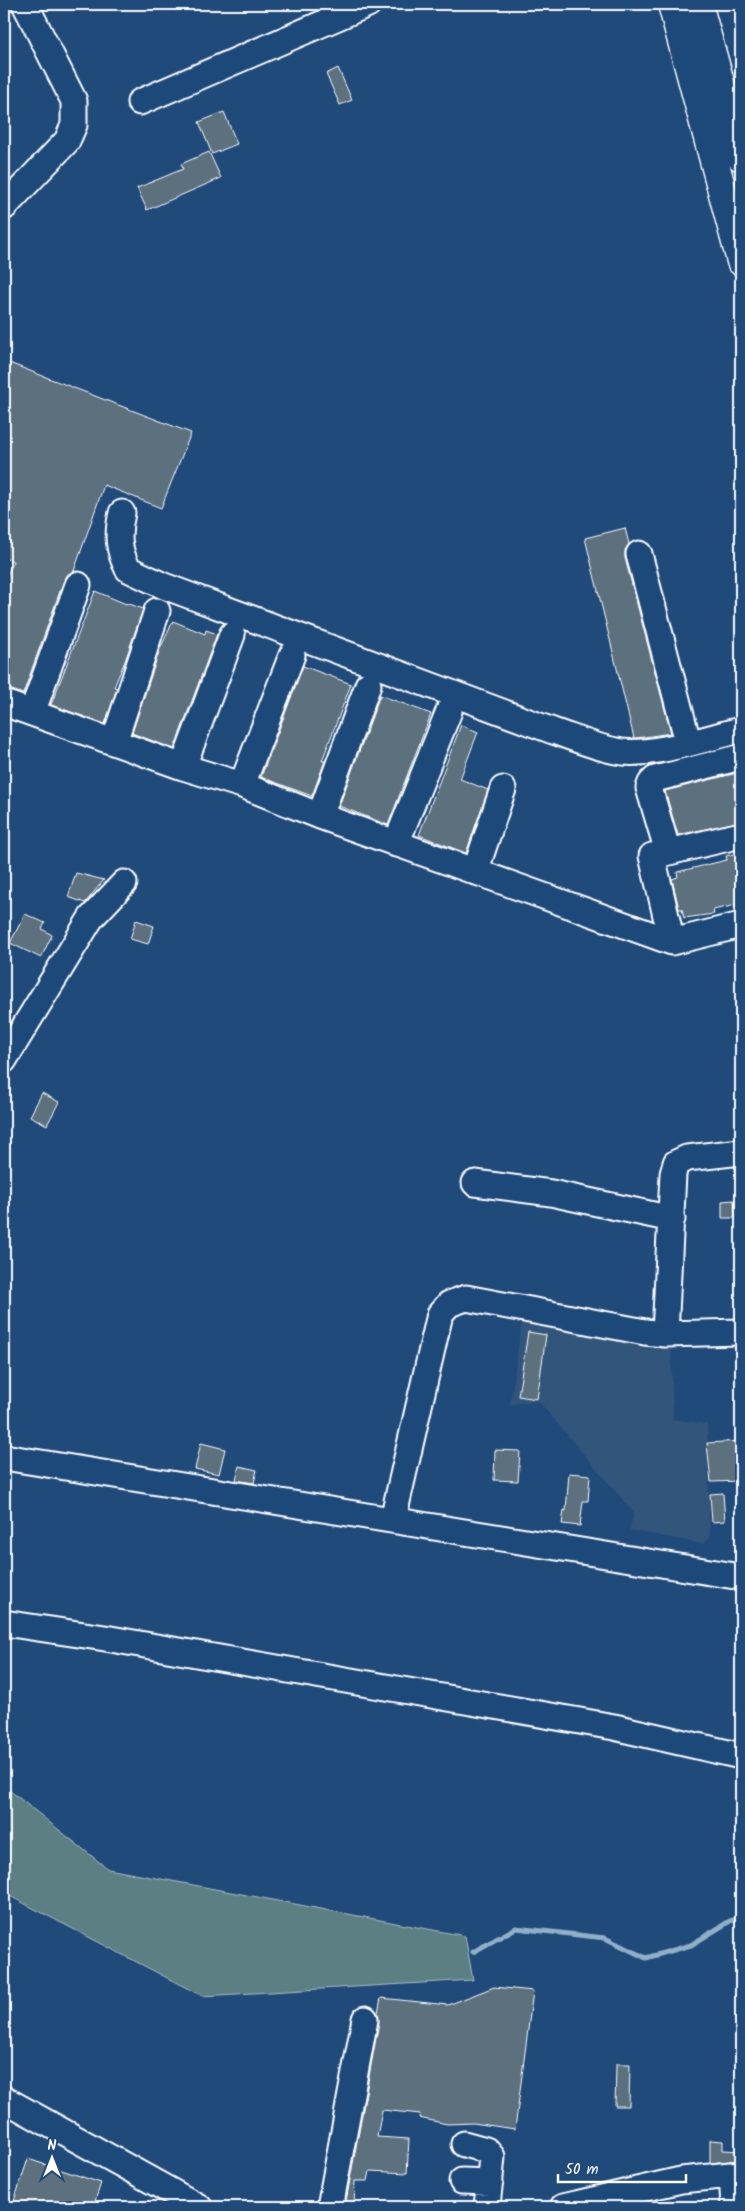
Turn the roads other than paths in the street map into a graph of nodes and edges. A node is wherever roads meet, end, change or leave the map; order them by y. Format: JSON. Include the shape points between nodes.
{"nodes":[{"id":1,"x":25,"y":4,"type":"edge"},
{"id":2,"x":368,"y":4,"type":"edge"},
{"id":3,"x":672,"y":4,"type":"edge"},
{"id":4,"x":698,"y":4,"type":"edge"},
{"id":5,"x":140,"y":102,"type":"dead end"},
{"id":6,"x":736,"y":120,"type":"edge"},
{"id":7,"x":741,"y":157,"type":"edge"},
{"id":8,"x":4,"y":207,"type":"edge"},
{"id":9,"x":741,"y":261,"type":"edge"},
{"id":10,"x":122,"y":513,"type":"dead end"},
{"id":11,"x":639,"y":554,"type":"dead end"},
{"id":12,"x":78,"y":585,"type":"dead end"},
{"id":13,"x":157,"y":611,"type":"dead end"},
{"id":14,"x":232,"y":635,"type":"dead end"},
{"id":15,"x":292,"y":655,"type":"dead end"},
{"id":16,"x":368,"y":684,"type":"dead end"},
{"id":17,"x":4,"y":703,"type":"edge"},
{"id":18,"x":448,"y":711,"type":"dead end"},
{"id":19,"x":32,"y":713,"type":"junction"},
{"id":20,"x":741,"y":730,"type":"edge"},
{"id":21,"x":114,"y":742,"type":"junction"},
{"id":22,"x":688,"y":742,"type":"junction"},
{"id":23,"x":741,"y":757,"type":"edge"},
{"id":24,"x":183,"y":767,"type":"junction"},
{"id":25,"x":242,"y":785,"type":"junction"},
{"id":26,"x":503,"y":789,"type":"dead end"},
{"id":27,"x":320,"y":816,"type":"junction"},
{"id":28,"x":741,"y":835,"type":"edge"},
{"id":29,"x":396,"y":844,"type":"junction"},
{"id":30,"x":668,"y":852,"type":"junction"},
{"id":31,"x":475,"y":872,"type":"junction"},
{"id":32,"x":124,"y":884,"type":"dead end"},
{"id":33,"x":741,"y":925,"type":"edge"},
{"id":34,"x":672,"y":942,"type":"junction"},
{"id":35,"x":4,"y":1060,"type":"edge"},
{"id":36,"x":741,"y":1152,"type":"edge"},
{"id":37,"x":475,"y":1183,"type":"dead end"},
{"id":38,"x":672,"y":1219,"type":"junction"},
{"id":39,"x":741,"y":1332,"type":"edge"},
{"id":40,"x":666,"y":1334,"type":"junction"},
{"id":41,"x":4,"y":1457,"type":"edge"},
{"id":42,"x":392,"y":1519,"type":"junction"},
{"id":43,"x":741,"y":1577,"type":"edge"},
{"id":44,"x":4,"y":1623,"type":"edge"},
{"id":45,"x":741,"y":1756,"type":"edge"},
{"id":46,"x":365,"y":2019,"type":"dead end"},
{"id":47,"x":4,"y":2099,"type":"edge"},
{"id":48,"x":464,"y":2144,"type":"dead end"},
{"id":49,"x":737,"y":2175,"type":"edge"},
{"id":50,"x":462,"y":2181,"type":"dead end"},
{"id":51,"x":490,"y":2182,"type":"junction"},
{"id":52,"x":199,"y":2207,"type":"edge"},
{"id":53,"x":330,"y":2207,"type":"edge"},
{"id":54,"x":487,"y":2207,"type":"edge"},
{"id":55,"x":563,"y":2207,"type":"edge"},
{"id":56,"x":734,"y":2207,"type":"edge"}],
"edges":[{"from":1,"to":8,"type":"street","via":[[74,101],[74,124],[67,141]]},
{"from":2,"to":5,"type":"street"},
{"from":3,"to":9,"type":"main road"},
{"from":4,"to":6,"type":"main road"},
{"from":6,"to":7,"type":"main road"},
{"from":10,"to":22,"type":"street","via":[[118,537],[128,569],[164,586],[553,732],[615,751],[645,752]]},
{"from":11,"to":22,"type":"street"},
{"from":12,"to":19,"type":"street"},
{"from":13,"to":21,"type":"street"},
{"from":14,"to":24,"type":"street"},
{"from":15,"to":25,"type":"street"},
{"from":16,"to":27,"type":"street"},
{"from":17,"to":19,"type":"street"},
{"from":18,"to":29,"type":"street"},
{"from":19,"to":21,"type":"street"},
{"from":20,"to":22,"type":"street"},
{"from":21,"to":24,"type":"street"},
{"from":23,"to":30,"type":"street","via":[[655,779],[651,783],[649,788]]},
{"from":24,"to":25,"type":"street"},
{"from":25,"to":27,"type":"street"},
{"from":26,"to":31,"type":"street"},
{"from":27,"to":29,"type":"street"},
{"from":28,"to":30,"type":"street"},
{"from":29,"to":31,"type":"street"},
{"from":30,"to":34,"type":"street","via":[[652,856]]},
{"from":31,"to":34,"type":"street"},
{"from":32,"to":35,"type":"street","via":[[91,918]]},
{"from":33,"to":34,"type":"street"},
{"from":36,"to":38,"type":"street","via":[[687,1158],[676,1163]]},
{"from":37,"to":38,"type":"street","via":[[551,1193]]},
{"from":38,"to":40,"type":"street"},
{"from":39,"to":40,"type":"street"},
{"from":40,"to":42,"type":"street","via":[[466,1298],[448,1304],[440,1314]]},
{"from":41,"to":42,"type":"street"},
{"from":42,"to":43,"type":"street"},
{"from":44,"to":45,"type":"street","via":[[614,1727]]},
{"from":46,"to":53,"type":"street"},
{"from":47,"to":52,"type":"street"},
{"from":48,"to":51,"type":"street","via":[[490,2153]]},
{"from":49,"to":55,"type":"street","via":[[681,2180]]},
{"from":49,"to":56,"type":"street"},
{"from":50,"to":51,"type":"street"},
{"from":51,"to":54,"type":"street"}]}
